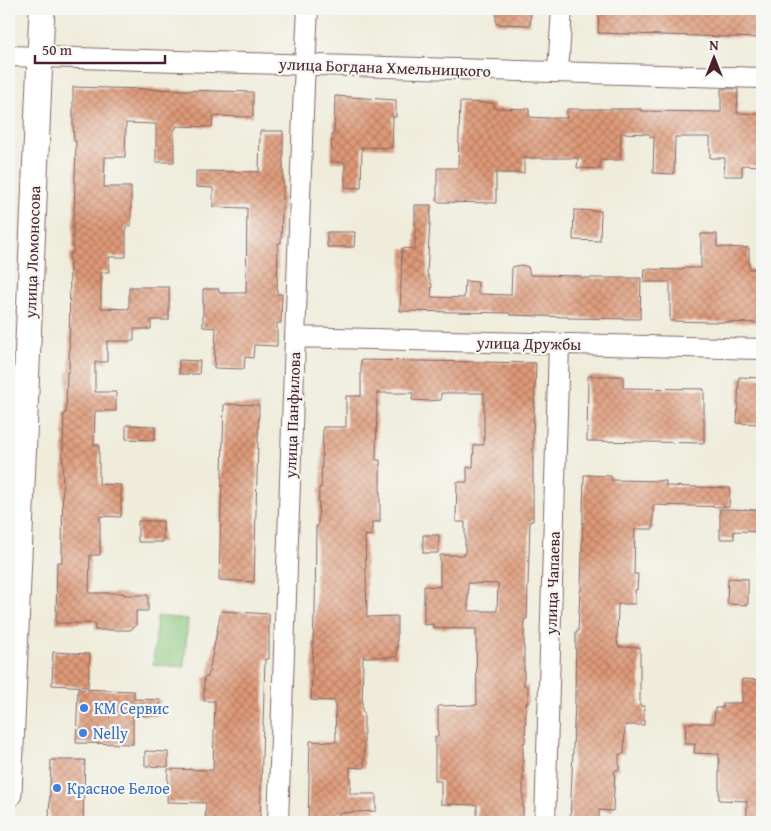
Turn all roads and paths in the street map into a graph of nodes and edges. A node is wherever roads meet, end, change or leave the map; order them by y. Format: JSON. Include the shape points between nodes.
{"nodes":[{"id":1,"x":42,"y":9,"type":"edge"},
{"id":2,"x":308,"y":9,"type":"edge"},
{"id":3,"x":562,"y":9,"type":"edge"},
{"id":4,"x":9,"y":56,"type":"edge"},
{"id":5,"x":40,"y":58,"type":"junction"},
{"id":6,"x":305,"y":65,"type":"junction"},
{"id":7,"x":558,"y":72,"type":"junction"},
{"id":8,"x":762,"y":78,"type":"edge"},
{"id":9,"x":295,"y":337,"type":"junction"},
{"id":10,"x":560,"y":344,"type":"junction"},
{"id":11,"x":762,"y":349,"type":"edge"},
{"id":12,"x":9,"y":794,"type":"edge"},
{"id":13,"x":278,"y":822,"type":"edge"},
{"id":14,"x":545,"y":822,"type":"edge"}],
"edges":[{"from":1,"to":5,"type":"street","name":"улица Ломоносова"},
{"from":2,"to":6,"type":"street","name":"улица Панфилова"},
{"from":3,"to":7,"type":"street"},
{"from":4,"to":5,"type":"street","name":"улица Богдана Хмельницкого"},
{"from":5,"to":6,"type":"street","name":"улица Богдана Хмельницкого"},
{"from":5,"to":12,"type":"street","name":"улица Ломоносова"},
{"from":6,"to":7,"type":"street","name":"улица Богдана Хмельницкого"},
{"from":6,"to":9,"type":"street","name":"улица Панфилова"},
{"from":7,"to":8,"type":"street","name":"улица Богдана Хмельницкого"},
{"from":9,"to":10,"type":"street","name":"улица Дружбы"},
{"from":9,"to":13,"type":"street","name":"улица Панфилова"},
{"from":10,"to":11,"type":"street","name":"улица Дружбы"},
{"from":10,"to":14,"type":"street","name":"улица Чапаева"}]}
